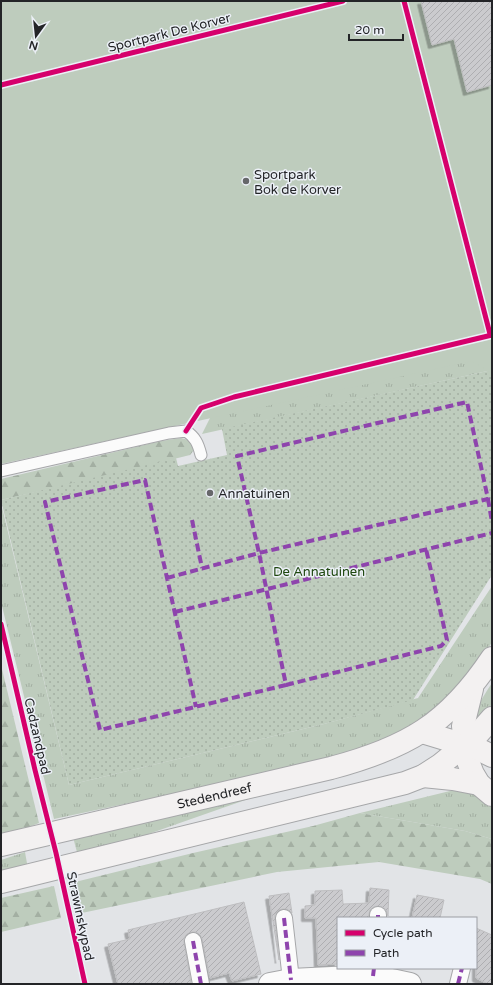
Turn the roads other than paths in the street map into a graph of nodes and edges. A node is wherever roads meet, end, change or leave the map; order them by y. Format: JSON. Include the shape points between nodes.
{"nodes":[{"id":1,"x":201,"y":455,"type":"dead end"},
{"id":2,"x":1,"y":471,"type":"edge"},
{"id":3,"x":492,"y":658,"type":"edge"},
{"id":4,"x":473,"y":686,"type":"junction"},
{"id":5,"x":492,"y":718,"type":"edge"},
{"id":6,"x":422,"y":732,"type":"junction"},
{"id":7,"x":464,"y":746,"type":"junction"},
{"id":8,"x":492,"y":756,"type":"edge"},
{"id":9,"x":423,"y":776,"type":"junction"},
{"id":10,"x":486,"y":789,"type":"edge"},
{"id":11,"x":9,"y":843,"type":"edge"},
{"id":12,"x":1,"y":882,"type":"edge"},
{"id":13,"x":284,"y":918,"type":"dead end"},
{"id":14,"x":193,"y":941,"type":"dead end"},
{"id":15,"x":462,"y":969,"type":"edge"},
{"id":16,"x":373,"y":972,"type":"edge"},
{"id":17,"x":291,"y":980,"type":"junction"},
{"id":18,"x":201,"y":984,"type":"edge"},
{"id":19,"x":270,"y":984,"type":"edge"},
{"id":20,"x":410,"y":984,"type":"edge"},
{"id":21,"x":458,"y":984,"type":"edge"}],
"edges":[{"from":1,"to":2,"type":"lane","via":[[194,437],[186,431]]},
{"from":3,"to":4,"type":"main road"},
{"from":4,"to":6,"type":"main road","name":"Stedendreef","via":[[446,715]]},
{"from":4,"to":7,"type":"main road","via":[[464,718]]},
{"from":5,"to":7,"type":"main road"},
{"from":6,"to":7,"type":"main road"},
{"from":6,"to":11,"type":"main road","name":"Stedendreef","via":[[382,753],[356,761]]},
{"from":7,"to":8,"type":"main road"},
{"from":7,"to":9,"type":"main road"},
{"from":7,"to":10,"type":"main road","via":[[468,765]]},
{"from":9,"to":10,"type":"main road","via":[[453,779]]},
{"from":9,"to":12,"type":"main road","via":[[405,783]]},
{"from":13,"to":17,"type":"street"},
{"from":14,"to":18,"type":"street"},
{"from":15,"to":21,"type":"street"},
{"from":16,"to":17,"type":"street"},
{"from":16,"to":20,"type":"street"},
{"from":17,"to":19,"type":"street"}]}
